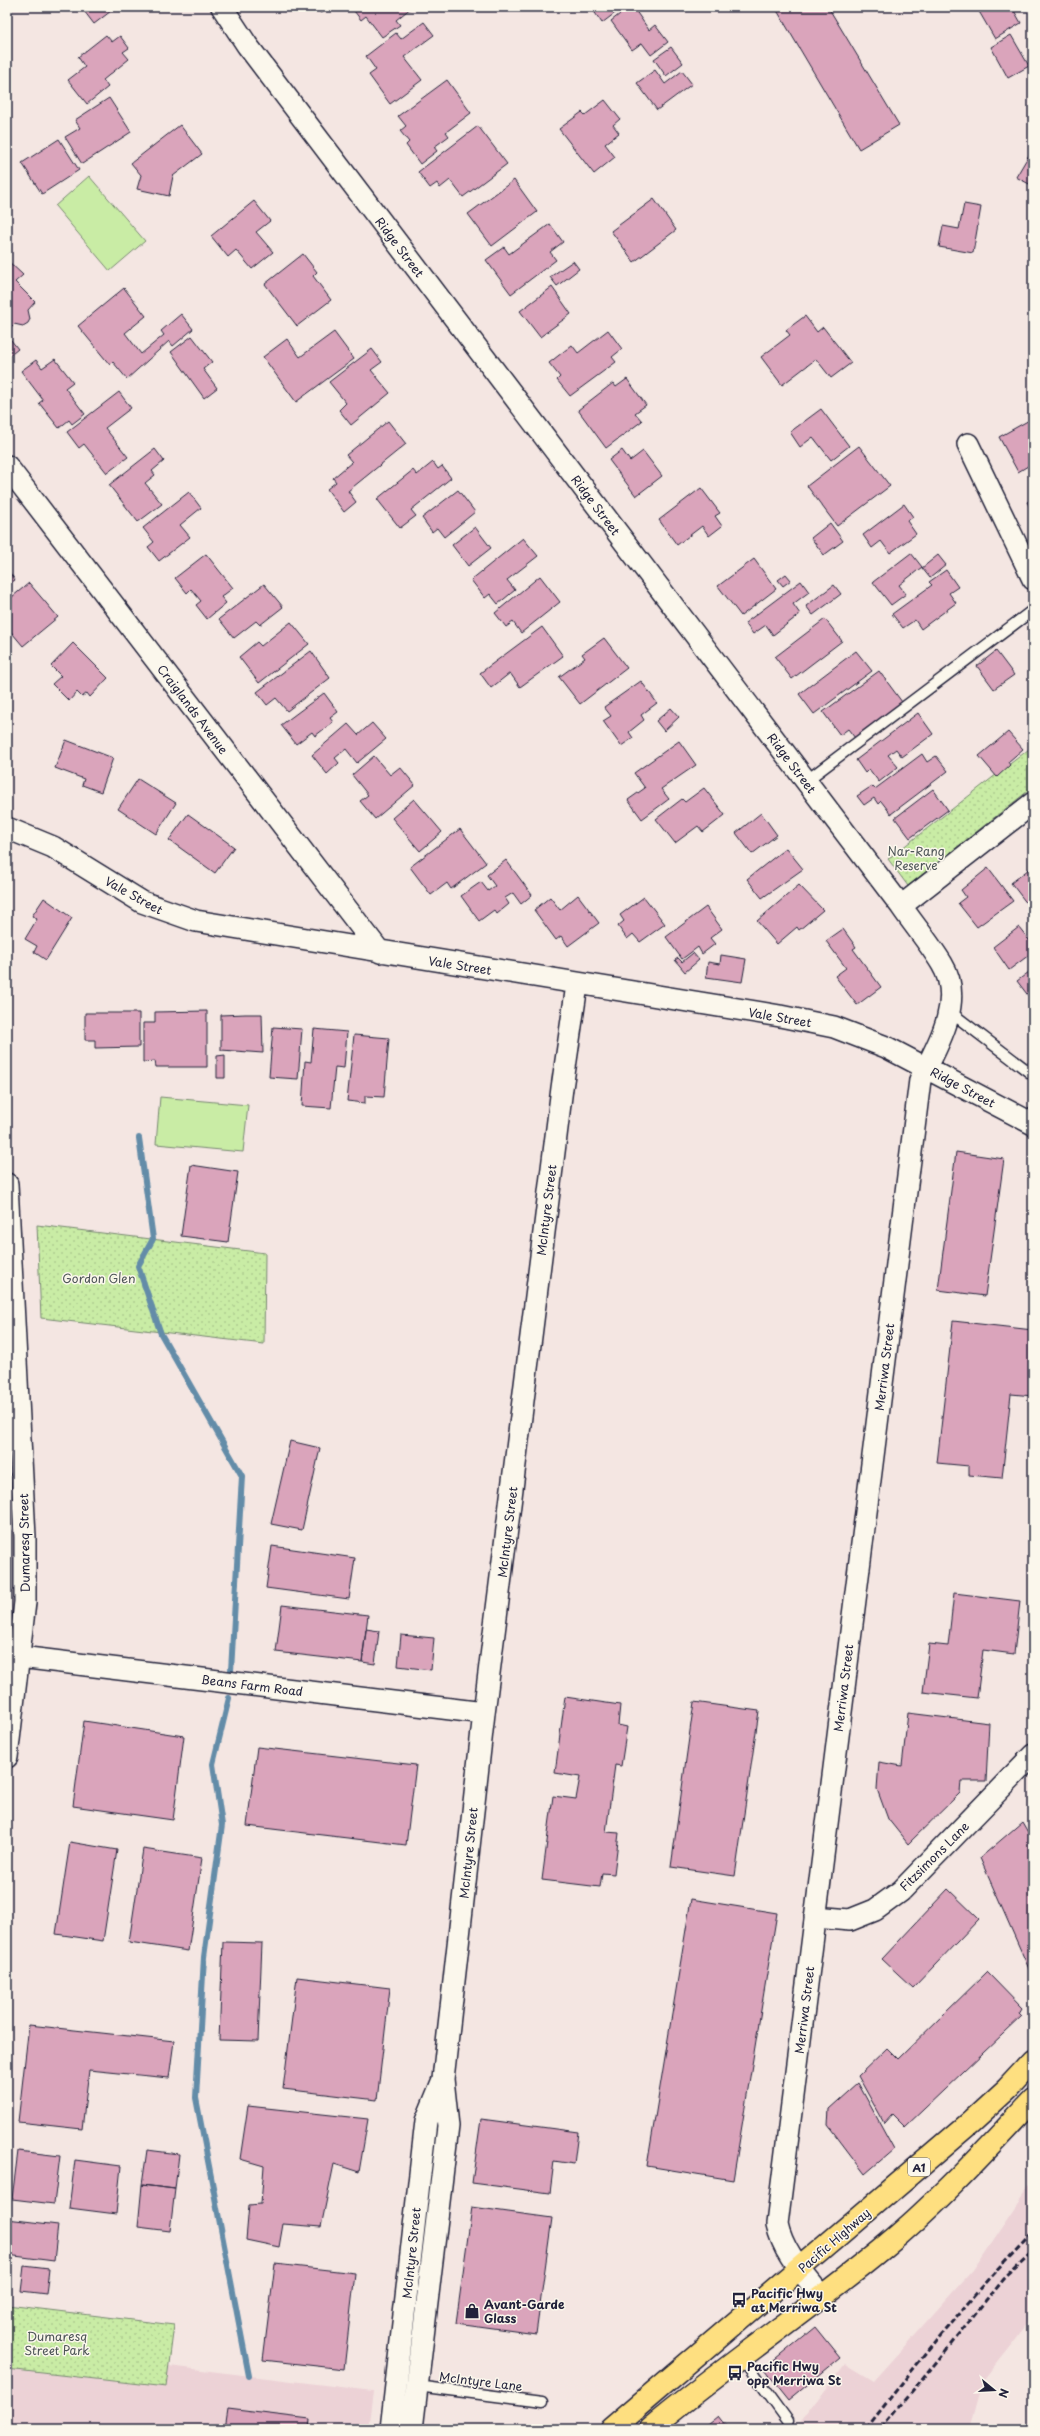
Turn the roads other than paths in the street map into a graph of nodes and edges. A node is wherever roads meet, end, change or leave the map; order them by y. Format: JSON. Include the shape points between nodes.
{"nodes":[{"id":1,"x":222,"y":7,"type":"edge"},
{"id":2,"x":968,"y":444,"type":"dead end"},
{"id":3,"x":7,"y":466,"type":"edge"},
{"id":4,"x":1033,"y":579,"type":"edge"},
{"id":5,"x":1033,"y":610,"type":"edge"},
{"id":6,"x":806,"y":781,"type":"junction"},
{"id":7,"x":1033,"y":803,"type":"edge"},
{"id":8,"x":7,"y":828,"type":"edge"},
{"id":9,"x":901,"y":906,"type":"junction"},
{"id":10,"x":380,"y":952,"type":"junction"},
{"id":11,"x":577,"y":985,"type":"junction"},
{"id":12,"x":949,"y":1011,"type":"junction"},
{"id":13,"x":926,"y":1068,"type":"junction"},
{"id":14,"x":1033,"y":1075,"type":"edge"},
{"id":15,"x":1033,"y":1124,"type":"edge"},
{"id":16,"x":7,"y":1184,"type":"edge"},
{"id":17,"x":20,"y":1657,"type":"junction"},
{"id":18,"x":484,"y":1713,"type":"junction"},
{"id":19,"x":7,"y":1754,"type":"edge"},
{"id":20,"x":1033,"y":1755,"type":"edge"},
{"id":21,"x":815,"y":1917,"type":"junction"},
{"id":22,"x":1033,"y":2061,"type":"edge"},
{"id":23,"x":443,"y":2079,"type":"junction"},
{"id":24,"x":1033,"y":2100,"type":"edge"},
{"id":25,"x":800,"y":2269,"type":"junction"},
{"id":26,"x":822,"y":2296,"type":"junction"},
{"id":27,"x":742,"y":2358,"type":"junction"},
{"id":28,"x":417,"y":2386,"type":"junction"},
{"id":29,"x":542,"y":2402,"type":"dead end"},
{"id":30,"x":788,"y":2421,"type":"dead end"},
{"id":31,"x":391,"y":2429,"type":"edge"},
{"id":32,"x":412,"y":2429,"type":"edge"},
{"id":33,"x":611,"y":2429,"type":"edge"},
{"id":34,"x":650,"y":2429,"type":"edge"}],
"edges":[{"from":1,"to":6,"type":"street","name":"Ridge Street","via":[[247,45]]},
{"from":2,"to":4,"type":"street"},
{"from":3,"to":10,"type":"street","name":"Craiglands Avenue"},
{"from":5,"to":6,"type":"lane"},
{"from":6,"to":9,"type":"street","name":"Ridge Street"},
{"from":7,"to":9,"type":"street"},
{"from":8,"to":10,"type":"street","name":"Vale Street","via":[[54,847],[142,902],[168,913],[196,922]]},
{"from":9,"to":12,"type":"street","name":"Ridge Street","via":[[943,965],[949,987]]},
{"from":10,"to":11,"type":"street","name":"Vale Street"},
{"from":11,"to":13,"type":"street","name":"Vale Street","via":[[780,1016],[834,1027],[886,1047]]},
{"from":11,"to":18,"type":"street","name":"McIntyre Street"},
{"from":12,"to":13,"type":"street","name":"Ridge Street","via":[[943,1034]]},
{"from":12,"to":14,"type":"lane"},
{"from":13,"to":15,"type":"street","name":"Ridge Street"},
{"from":13,"to":21,"type":"street","name":"Merriwa Street","via":[[920,1080]]},
{"from":16,"to":17,"type":"street","name":"Dumaresq Street","via":[[26,1536],[25,1602]]},
{"from":17,"to":18,"type":"street","name":"Beans Farm Road"},
{"from":17,"to":19,"type":"street","name":"Dumaresq Street"},
{"from":18,"to":23,"type":"street","name":"McIntyre Street"},
{"from":20,"to":21,"type":"street","name":"Fitzsimons Lane","via":[[901,1891],[875,1910],[850,1920]]},
{"from":21,"to":25,"type":"street","name":"Merriwa Street","via":[[777,2224],[780,2238]]},
{"from":22,"to":25,"type":"highway","name":"Pacific Highway","number":"A1","via":[[971,2122]]},
{"from":23,"to":28,"type":"street","name":"McIntyre Street","via":[[448,2126]]},
{"from":23,"to":31,"type":"street","name":"McIntyre Street","via":[[426,2121]]},
{"from":24,"to":26,"type":"highway","via":[[925,2211]]},
{"from":25,"to":26,"type":"street","name":"Merriwa Street"},
{"from":25,"to":33,"type":"highway","name":"Pacific Highway","number":"A1"},
{"from":26,"to":27,"type":"highway"},
{"from":27,"to":30,"type":"lane"},
{"from":27,"to":34,"type":"highway"},
{"from":28,"to":29,"type":"lane","name":"McIntyre Lane"},
{"from":28,"to":32,"type":"street","name":"McIntyre Street"}]}
